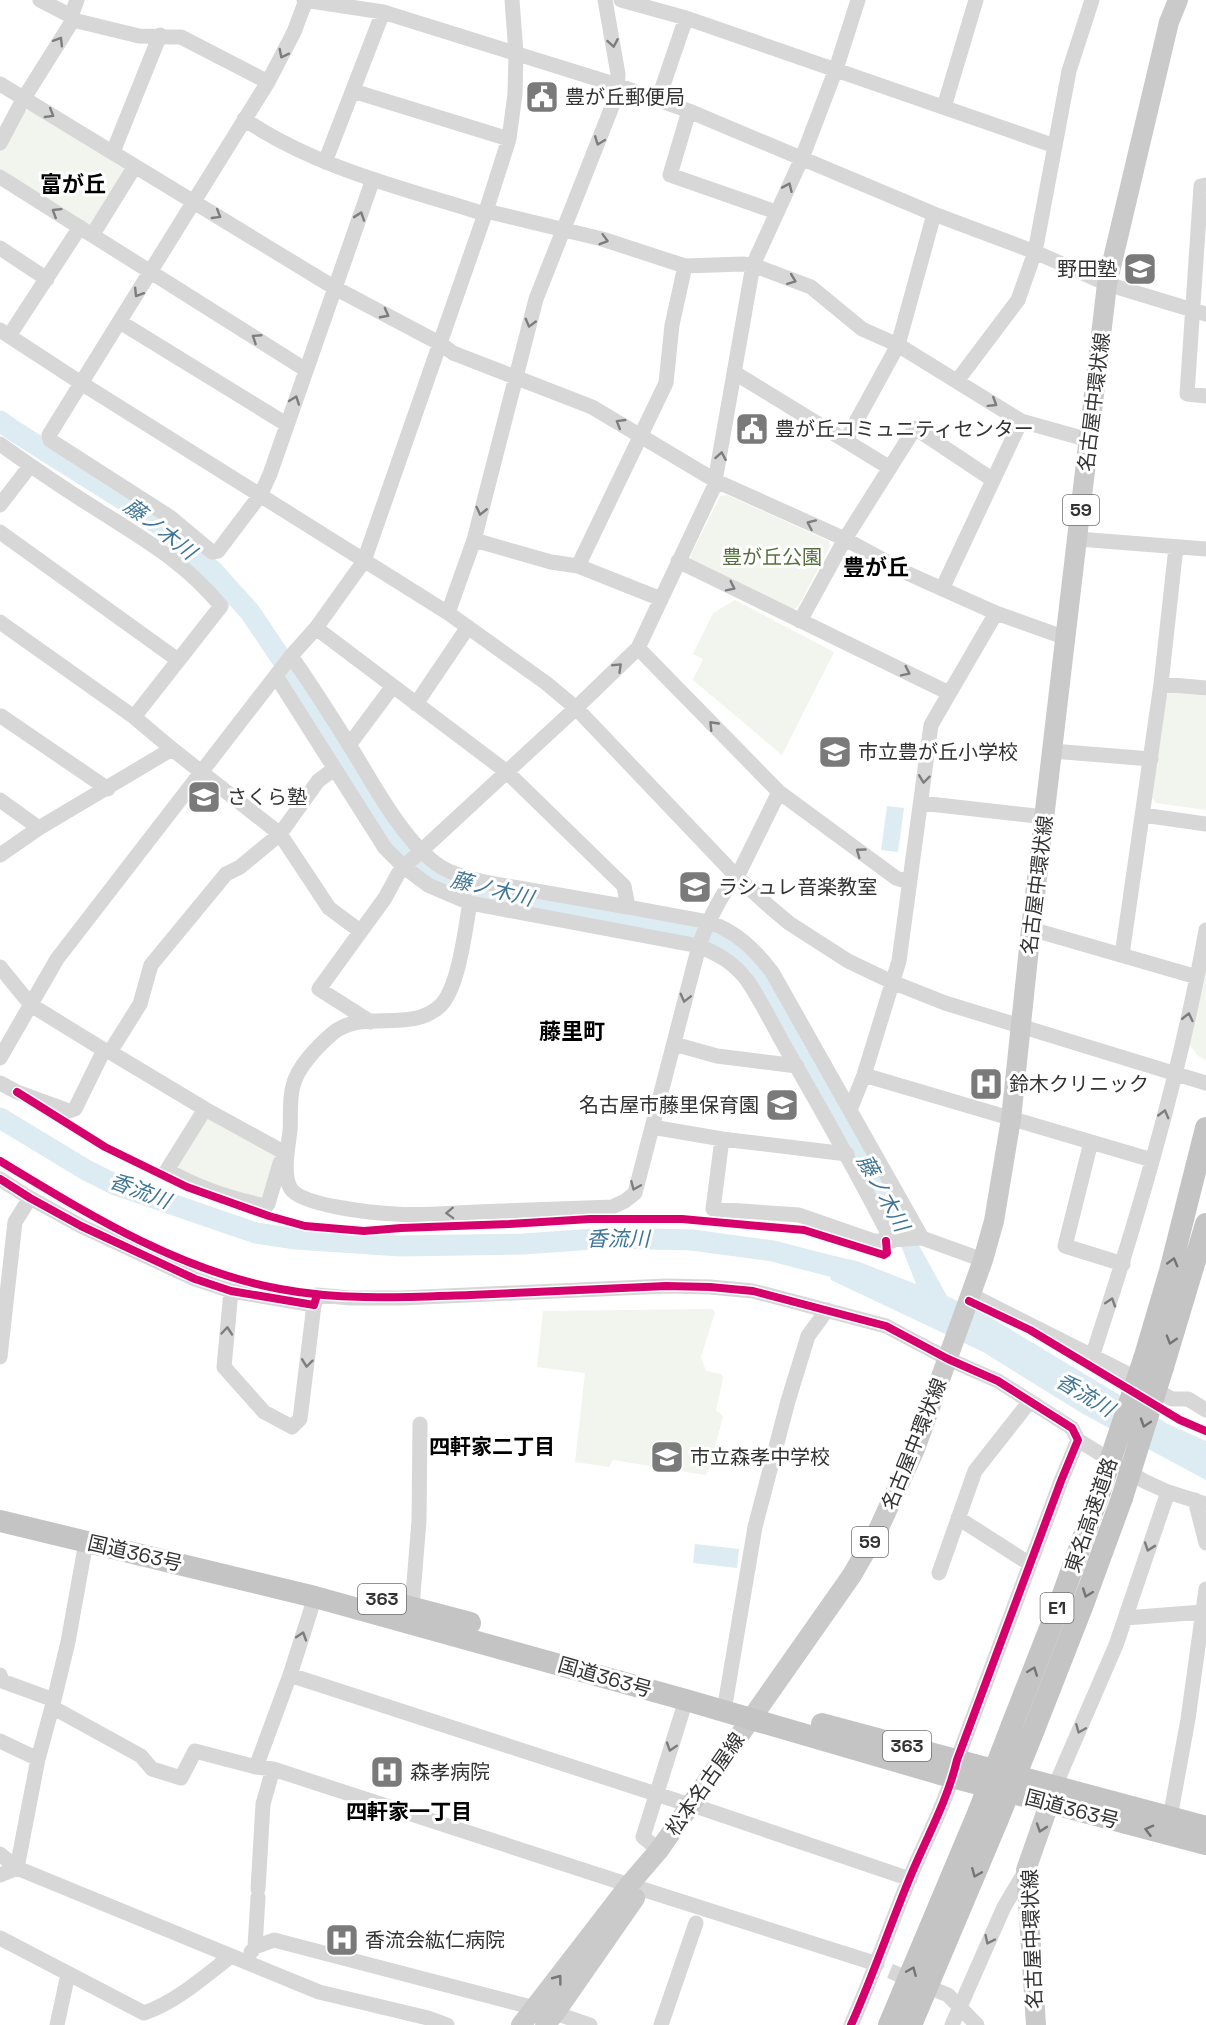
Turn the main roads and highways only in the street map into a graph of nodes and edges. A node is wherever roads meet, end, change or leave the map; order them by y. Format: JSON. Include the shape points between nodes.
{"nodes":[{"id":1,"x":1178,"y":0,"type":"edge"},
{"id":2,"x":1206,"y":1128,"type":"edge"},
{"id":3,"x":1206,"y":1224,"type":"edge"},
{"id":4,"x":1154,"y":1363,"type":"junction"},
{"id":5,"x":0,"y":1507,"type":"edge"},
{"id":6,"x":0,"y":1521,"type":"edge"},
{"id":7,"x":754,"y":1714,"type":"junction"},
{"id":8,"x":1022,"y":1729,"type":"junction"},
{"id":9,"x":1052,"y":1794,"type":"junction"},
{"id":10,"x":694,"y":1806,"type":"junction"},
{"id":11,"x":988,"y":1815,"type":"junction"},
{"id":12,"x":1206,"y":1827,"type":"edge"},
{"id":13,"x":1206,"y":1844,"type":"edge"},
{"id":14,"x":635,"y":1887,"type":"junction"},
{"id":15,"x":545,"y":2015,"type":"edge"},
{"id":16,"x":521,"y":2025,"type":"edge"},
{"id":17,"x":889,"y":2025,"type":"edge"},
{"id":18,"x":911,"y":2025,"type":"edge"},
{"id":19,"x":1036,"y":2025,"type":"edge"}],
"edges":[{"from":1,"to":7,"type":"main road","name":"名古屋中環状線","number":"59","via":[[1169,22],[1107,284],[1011,1119],[994,1221],[915,1449],[879,1528],[852,1575]]},
{"from":4,"to":2,"type":"highway","name":"東名高速道路","number":"E1","one_way":true,"via":[[1170,1271]]},
{"from":3,"to":4,"type":"highway","name":"東名高速道路","number":"E1","one_way":true},
{"from":8,"to":4,"type":"highway","name":"東名高速道路","number":"E1","one_way":true,"bridge":true,"via":[[1061,1600],[1100,1491]]},
{"from":4,"to":8,"type":"highway","name":"東名高速道路","number":"E1","one_way":true,"bridge":true,"via":[[1122,1498]]},
{"from":5,"to":7,"type":"highway","name":"国道363号","number":"363","via":[[412,1607],[646,1673],[726,1699]]},
{"from":6,"to":7,"type":"highway","name":"国道363号","number":"363","via":[[315,1597],[686,1700]]},
{"from":7,"to":9,"type":"highway","name":"国道363号","number":"363"},
{"from":7,"to":10,"type":"main road","name":"松本名古屋線","via":[[738,1751]]},
{"from":8,"to":11,"type":"highway","name":"東名高速道路","number":"E1","bridge":true},
{"from":9,"to":12,"type":"highway","name":"国道363号","number":"363"},
{"from":13,"to":9,"type":"highway","name":"国道363号","number":"363","one_way":true},
{"from":9,"to":19,"type":"main road","name":"名古屋中環状線","one_way":true,"via":[[1026,1870]]},
{"from":10,"to":14,"type":"main road","name":"松本名古屋線"},
{"from":10,"to":14,"type":"main road","name":"松本名古屋線"},
{"from":17,"to":11,"type":"highway","name":"東名高速道路","number":"E1","one_way":true},
{"from":11,"to":18,"type":"highway","name":"東名高速道路","number":"E1","one_way":true},
{"from":14,"to":15,"type":"main road","name":"松本名古屋線"},
{"from":15,"to":16,"type":"main road","name":"松本名古屋線"}]}
